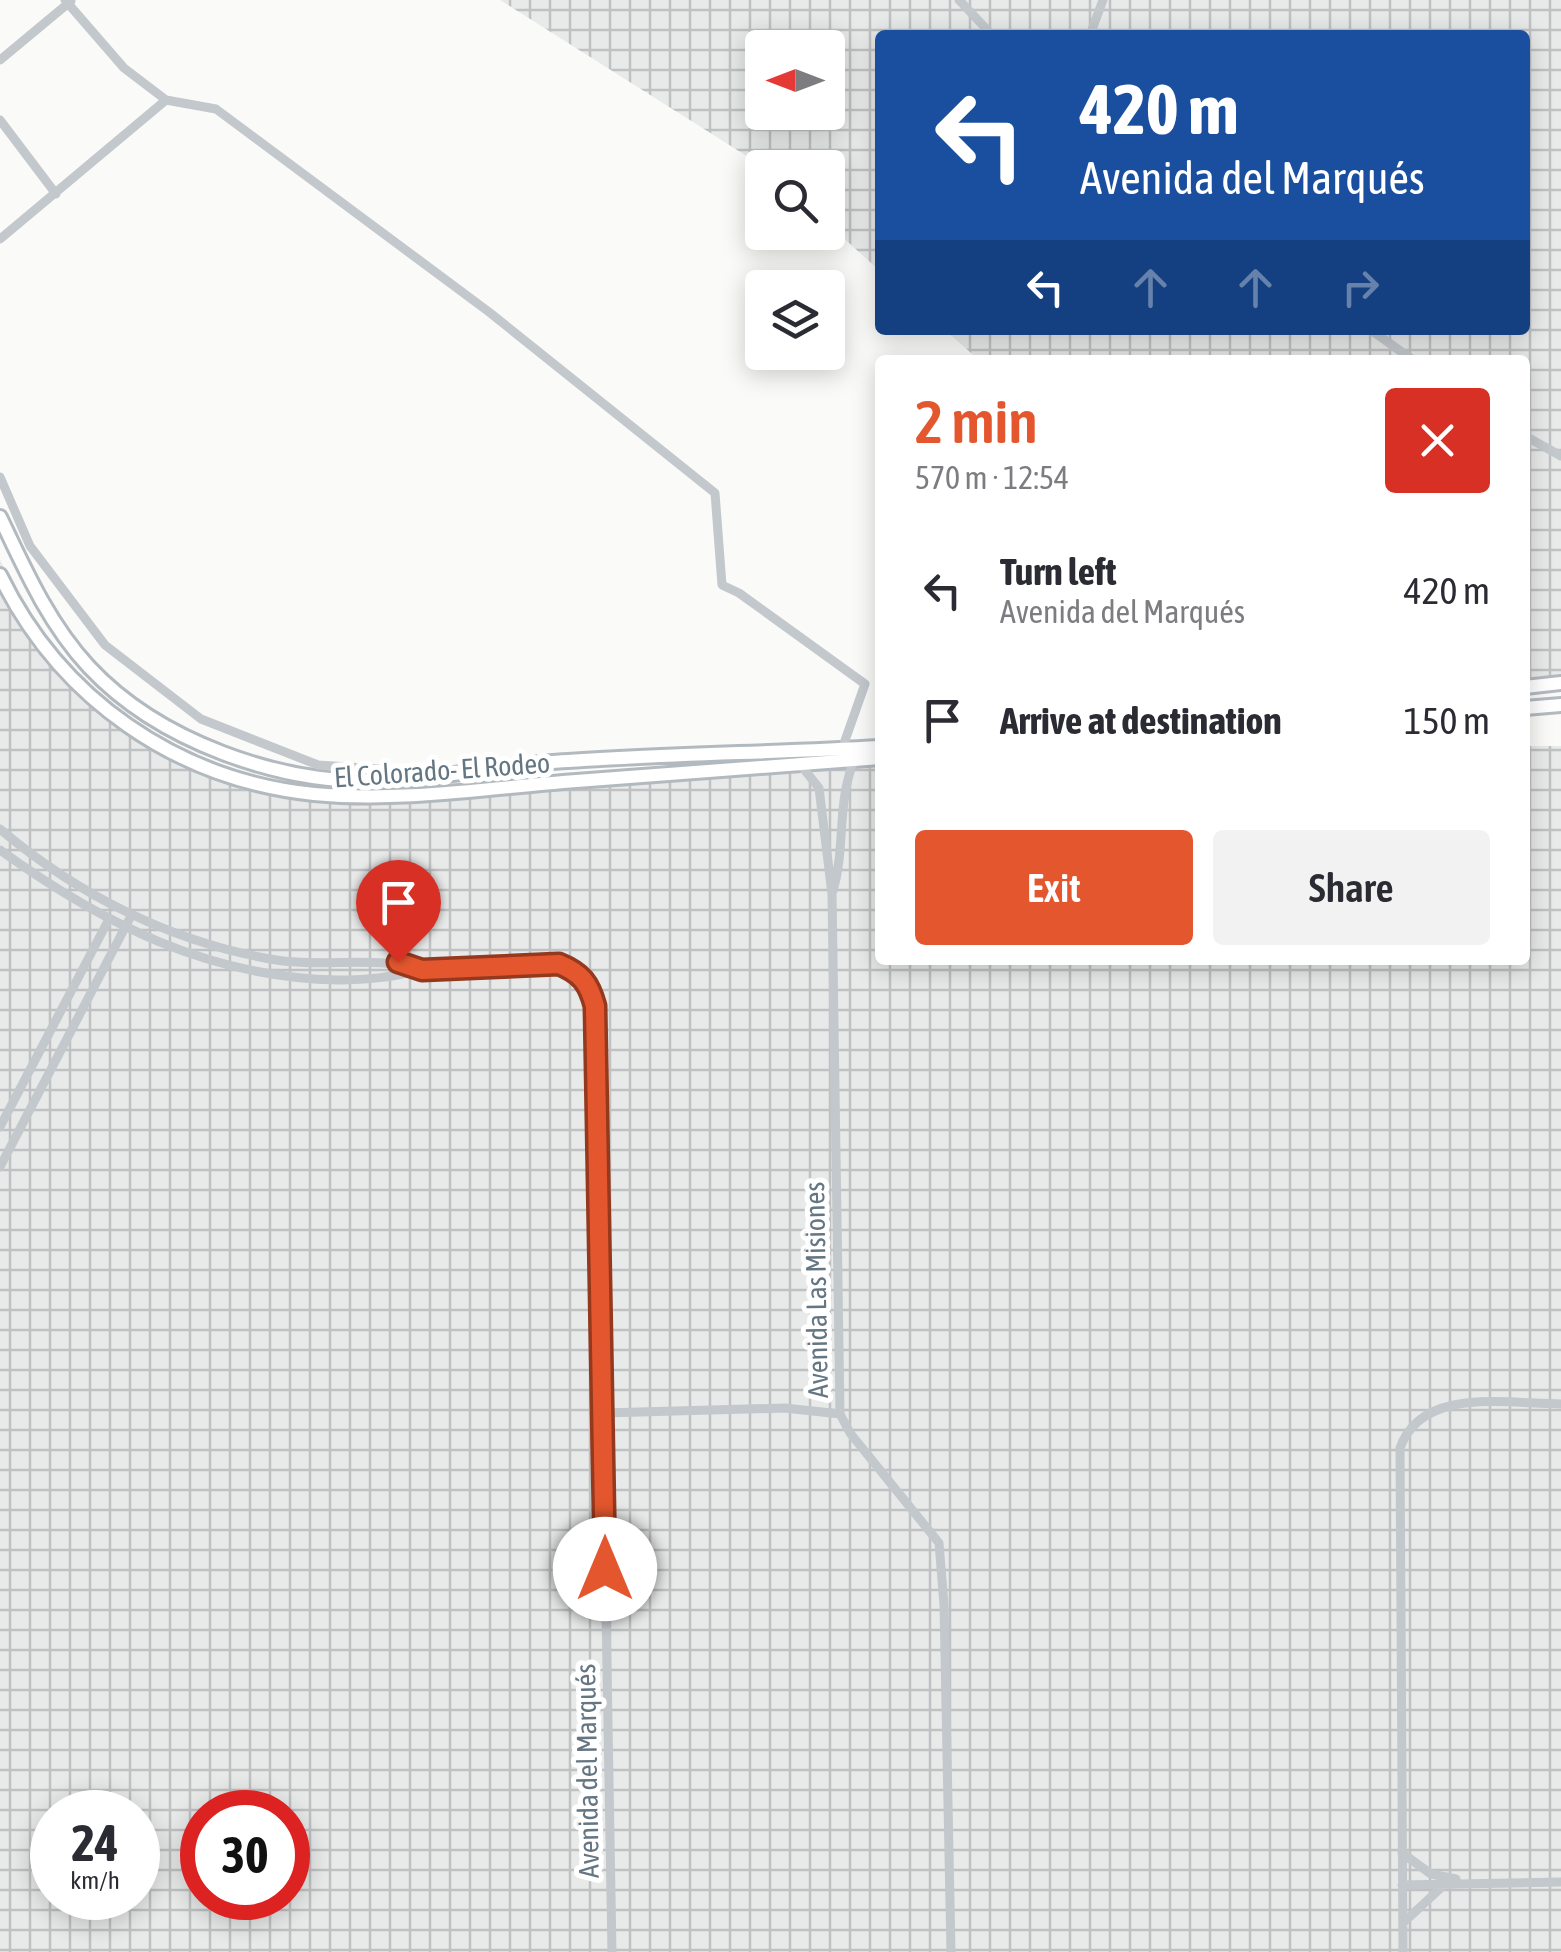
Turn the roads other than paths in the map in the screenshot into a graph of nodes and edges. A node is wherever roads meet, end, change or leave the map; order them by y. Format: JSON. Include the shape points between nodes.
{"nodes":[{"id":1,"x":959,"y":0,"type":"edge"},
{"id":2,"x":1102,"y":0,"type":"edge"},
{"id":3,"x":69,"y":1,"type":"edge"},
{"id":4,"x":987,"y":30,"type":"edge"},
{"id":5,"x":1091,"y":30,"type":"edge"},
{"id":6,"x":0,"y":60,"type":"edge"},
{"id":7,"x":166,"y":100,"type":"junction"},
{"id":8,"x":0,"y":120,"type":"edge"},
{"id":9,"x":56,"y":194,"type":"junction"},
{"id":10,"x":0,"y":240,"type":"edge"},
{"id":11,"x":1378,"y":335,"type":"edge"},
{"id":12,"x":1406,"y":355,"type":"edge"},
{"id":13,"x":1530,"y":439,"type":"edge"},
{"id":14,"x":1561,"y":456,"type":"edge"},
{"id":15,"x":0,"y":477,"type":"edge"},
{"id":16,"x":0,"y":518,"type":"edge"},
{"id":17,"x":0,"y":575,"type":"edge"},
{"id":18,"x":1561,"y":684,"type":"edge"},
{"id":19,"x":1530,"y":687,"type":"edge"},
{"id":20,"x":1561,"y":702,"type":"edge"},
{"id":21,"x":1530,"y":705,"type":"edge"},
{"id":22,"x":875,"y":747,"type":"edge"},
{"id":23,"x":842,"y":749,"type":"junction"},
{"id":24,"x":875,"y":758,"type":"edge"},
{"id":25,"x":854,"y":760,"type":"junction"},
{"id":26,"x":798,"y":764,"type":"junction"},
{"id":27,"x":444,"y":774,"type":"junction"},
{"id":28,"x":0,"y":829,"type":"edge"},
{"id":29,"x":21,"y":845,"type":"junction"},
{"id":30,"x":0,"y":850,"type":"edge"},
{"id":31,"x":11,"y":858,"type":"junction"},
{"id":32,"x":832,"y":894,"type":"junction"},
{"id":33,"x":115,"y":908,"type":"junction"},
{"id":34,"x":131,"y":916,"type":"junction"},
{"id":35,"x":109,"y":921,"type":"junction"},
{"id":36,"x":124,"y":929,"type":"junction"},
{"id":37,"x":230,"y":949,"type":"junction"},
{"id":38,"x":226,"y":963,"type":"junction"},
{"id":39,"x":422,"y":970,"type":"junction"},
{"id":40,"x":0,"y":1128,"type":"edge"},
{"id":41,"x":0,"y":1167,"type":"edge"},
{"id":42,"x":1561,"y":1404,"type":"edge"},
{"id":43,"x":604,"y":1414,"type":"junction"},
{"id":44,"x":840,"y":1414,"type":"junction"},
{"id":45,"x":1402,"y":1853,"type":"junction"},
{"id":46,"x":1468,"y":1882,"type":"junction"},
{"id":47,"x":1561,"y":1882,"type":"edge"},
{"id":48,"x":1447,"y":1883,"type":"junction"},
{"id":49,"x":1402,"y":1885,"type":"junction"},
{"id":50,"x":1403,"y":1923,"type":"junction"},
{"id":51,"x":612,"y":1952,"type":"edge"},
{"id":52,"x":951,"y":1952,"type":"edge"},
{"id":53,"x":1403,"y":1952,"type":"edge"}],
"edges":[{"from":1,"to":4,"type":"street"},
{"from":2,"to":5,"type":"street"},
{"from":3,"to":6,"type":"street"},
{"from":3,"to":7,"type":"street","via":[[124,68]]},
{"from":7,"to":9,"type":"street"},
{"from":7,"to":23,"type":"street","via":[[216,108],[489,312],[714,493],[722,585],[865,684]]},
{"from":8,"to":9,"type":"street"},
{"from":9,"to":10,"type":"street"},
{"from":11,"to":12,"type":"street"},
{"from":13,"to":14,"type":"street"},
{"from":15,"to":27,"type":"street","via":[[30,546],[104,646],[201,718],[318,764]]},
{"from":16,"to":27,"type":"main road","name":"El Colorado- El Rodeo","via":[[50,617],[90,669],[136,708],[192,738],[319,779]]},
{"from":17,"to":26,"type":"main road","name":"El Colorado- El Rodeo","via":[[77,684],[126,728],[184,762],[244,780],[312,794],[408,794]]},
{"from":18,"to":19,"type":"main road"},
{"from":20,"to":21,"type":"main road"},
{"from":22,"to":23,"type":"main road","name":"El Colorado- El Rodeo"},
{"from":23,"to":27,"type":"main road","name":"El Colorado- El Rodeo","via":[[567,760]]},
{"from":24,"to":25,"type":"main road","name":"El Colorado- El Rodeo"},
{"from":25,"to":26,"type":"main road","name":"El Colorado- El Rodeo"},
{"from":25,"to":32,"type":"street","name":"Avenida Las Misiones","via":[[839,818]]},
{"from":26,"to":32,"type":"street","name":"Avenida Las Misiones","via":[[819,788]]},
{"from":28,"to":29,"type":"street","name":"Avenida del Marqués"},
{"from":29,"to":31,"type":"street"},
{"from":29,"to":33,"type":"street","name":"Avenida del Marqués"},
{"from":30,"to":31,"type":"street","name":"Avenida del Marqués"},
{"from":31,"to":35,"type":"street","name":"Avenida del Marqués"},
{"from":32,"to":44,"type":"street","name":"Avenida Las Misiones"},
{"from":33,"to":34,"type":"street","name":"Avenida del Marqués"},
{"from":33,"to":35,"type":"street"},
{"from":34,"to":36,"type":"street"},
{"from":34,"to":37,"type":"street","name":"Avenida del Marqués"},
{"from":35,"to":36,"type":"street","name":"Avenida del Marqués"},
{"from":35,"to":40,"type":"street"},
{"from":36,"to":38,"type":"street","name":"Avenida del Marqués"},
{"from":36,"to":41,"type":"street"},
{"from":37,"to":38,"type":"street"},
{"from":37,"to":39,"type":"street","name":"Avenida del Marqués","via":[[277,960],[398,962]]},
{"from":38,"to":39,"type":"street","name":"Avenida del Marqués","via":[[337,980],[399,978]]},
{"from":39,"to":43,"type":"street","name":"Avenida del Marqués","via":[[559,964],[576,970],[589,986],[595,1006]]},
{"from":42,"to":45,"type":"street","via":[[1432,1408],[1407,1428],[1400,1448]]},
{"from":43,"to":44,"type":"street","via":[[785,1408]]},
{"from":43,"to":51,"type":"street","name":"Avenida del Marqués"},
{"from":44,"to":52,"type":"street","name":"Avenida Las Misiones","via":[[939,1543]]},
{"from":45,"to":46,"type":"street","via":[[1431,1874]]},
{"from":45,"to":49,"type":"street"},
{"from":46,"to":47,"type":"street"},
{"from":46,"to":48,"type":"street"},
{"from":48,"to":49,"type":"street"},
{"from":48,"to":50,"type":"street"},
{"from":49,"to":50,"type":"street"},
{"from":50,"to":53,"type":"street"}]}
